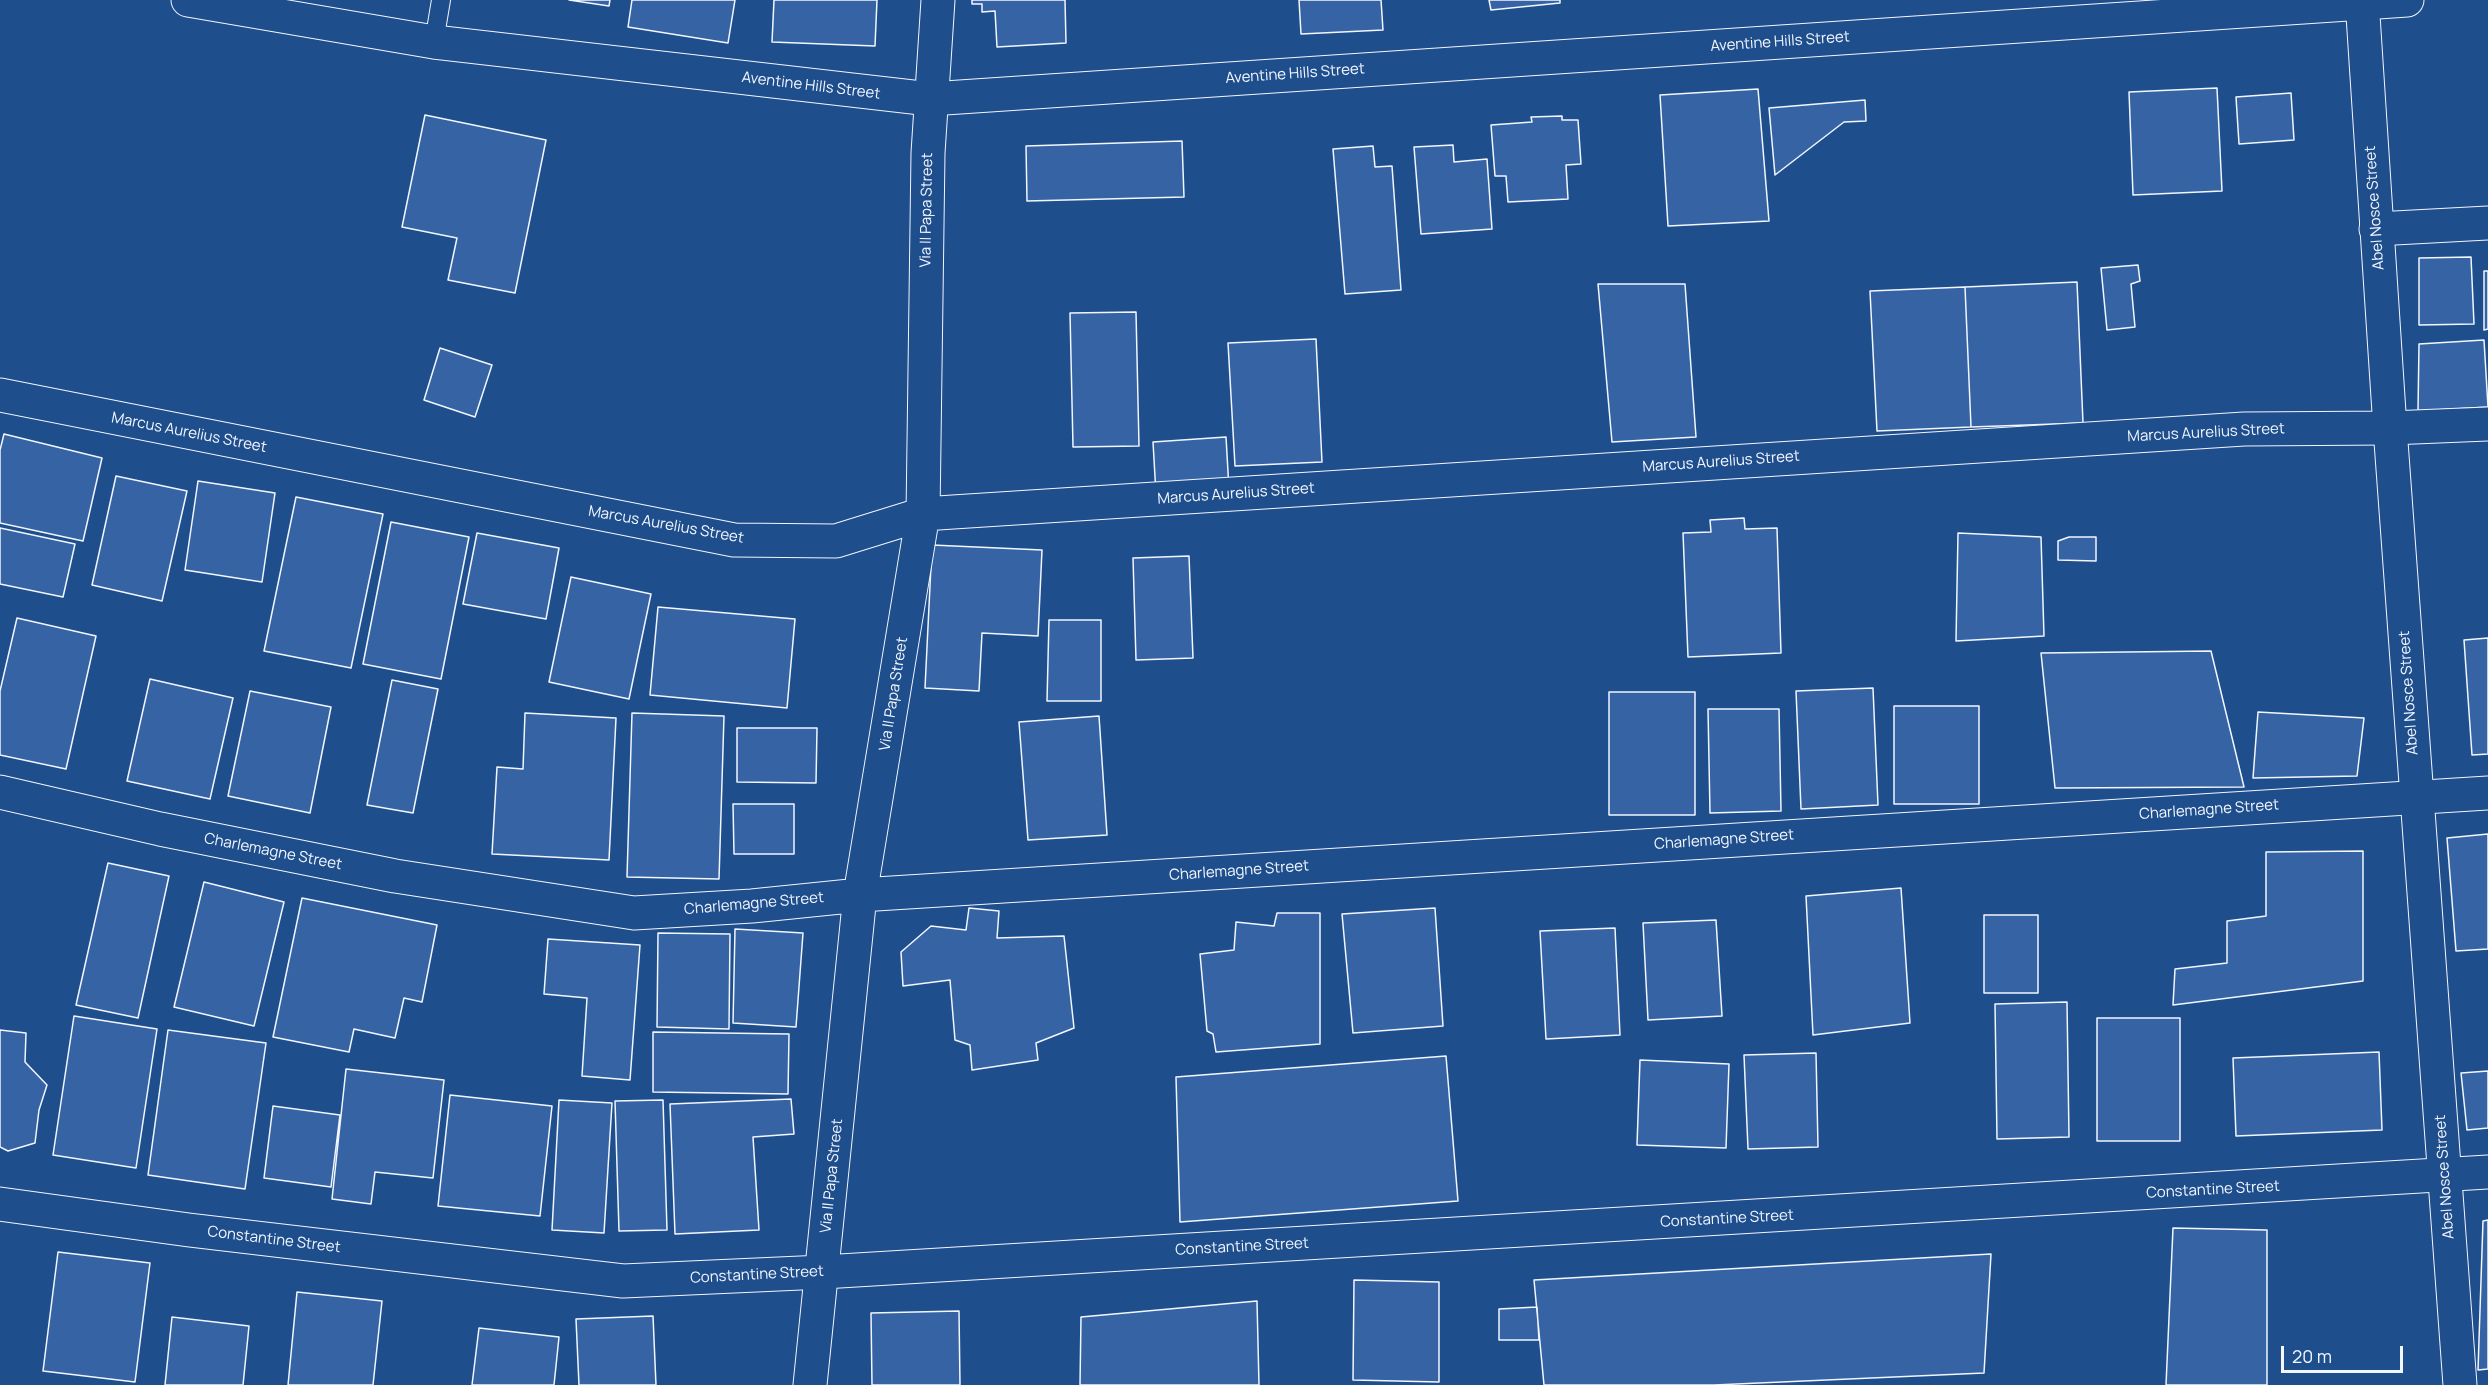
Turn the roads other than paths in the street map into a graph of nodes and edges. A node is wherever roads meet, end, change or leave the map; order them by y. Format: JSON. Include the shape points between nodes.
{"nodes":[{"id":1,"x":188,"y":0,"type":"edge"},
{"id":2,"x":441,"y":0,"type":"edge"},
{"id":3,"x":938,"y":0,"type":"edge"},
{"id":4,"x":2407,"y":0,"type":"edge"},
{"id":5,"x":2363,"y":1,"type":"edge"},
{"id":6,"x":434,"y":42,"type":"junction"},
{"id":7,"x":930,"y":99,"type":"junction"},
{"id":8,"x":2488,"y":223,"type":"edge"},
{"id":9,"x":2376,"y":229,"type":"junction"},
{"id":10,"x":0,"y":395,"type":"edge"},
{"id":11,"x":2488,"y":424,"type":"edge"},
{"id":12,"x":2390,"y":428,"type":"junction"},
{"id":13,"x":923,"y":514,"type":"junction"},
{"id":14,"x":0,"y":792,"type":"edge"},
{"id":15,"x":2488,"y":793,"type":"edge"},
{"id":16,"x":2417,"y":796,"type":"junction"},
{"id":17,"x":860,"y":895,"type":"junction"},
{"id":18,"x":2488,"y":1172,"type":"edge"},
{"id":19,"x":2446,"y":1175,"type":"junction"},
{"id":20,"x":0,"y":1204,"type":"edge"},
{"id":21,"x":822,"y":1272,"type":"junction"},
{"id":22,"x":810,"y":1385,"type":"edge"},
{"id":23,"x":2460,"y":1385,"type":"edge"}],
"edges":[{"from":1,"to":6,"type":"street","name":"Aventine Hills Street"},
{"from":2,"to":6,"type":"lane"},
{"from":3,"to":7,"type":"street","name":"Via Il Papa Street"},
{"from":4,"to":5,"type":"street","name":"Aventine Hills Street"},
{"from":5,"to":7,"type":"street","name":"Aventine Hills Street"},
{"from":5,"to":9,"type":"street","name":"Abel Nosce Street"},
{"from":6,"to":7,"type":"street","name":"Aventine Hills Street"},
{"from":7,"to":13,"type":"street","name":"Via Il Papa Street"},
{"from":8,"to":9,"type":"street"},
{"from":9,"to":12,"type":"street","name":"Abel Nosce Street"},
{"from":10,"to":13,"type":"street","name":"Marcus Aurelius Street","via":[[734,540],[836,541]]},
{"from":11,"to":12,"type":"street","name":"Marcus Aurelius Street"},
{"from":12,"to":13,"type":"street","name":"Marcus Aurelius Street","via":[[2244,429]]},
{"from":12,"to":16,"type":"street","name":"Abel Nosce Street"},
{"from":13,"to":17,"type":"street","name":"Via Il Papa Street"},
{"from":14,"to":17,"type":"street","name":"Charlemagne Street","via":[[395,876],[634,912]]},
{"from":15,"to":16,"type":"street","name":"Charlemagne Street"},
{"from":16,"to":17,"type":"street","name":"Charlemagne Street"},
{"from":16,"to":19,"type":"street","name":"Abel Nosce Street"},
{"from":17,"to":21,"type":"street","name":"Via Il Papa Street"},
{"from":18,"to":19,"type":"street","name":"Constantine Street"},
{"from":19,"to":21,"type":"street","name":"Constantine Street"},
{"from":19,"to":23,"type":"street","name":"Abel Nosce Street"},
{"from":20,"to":21,"type":"street","name":"Constantine Street","via":[[623,1281]]},
{"from":21,"to":22,"type":"street","name":"Via Il Papa Street"}]}
